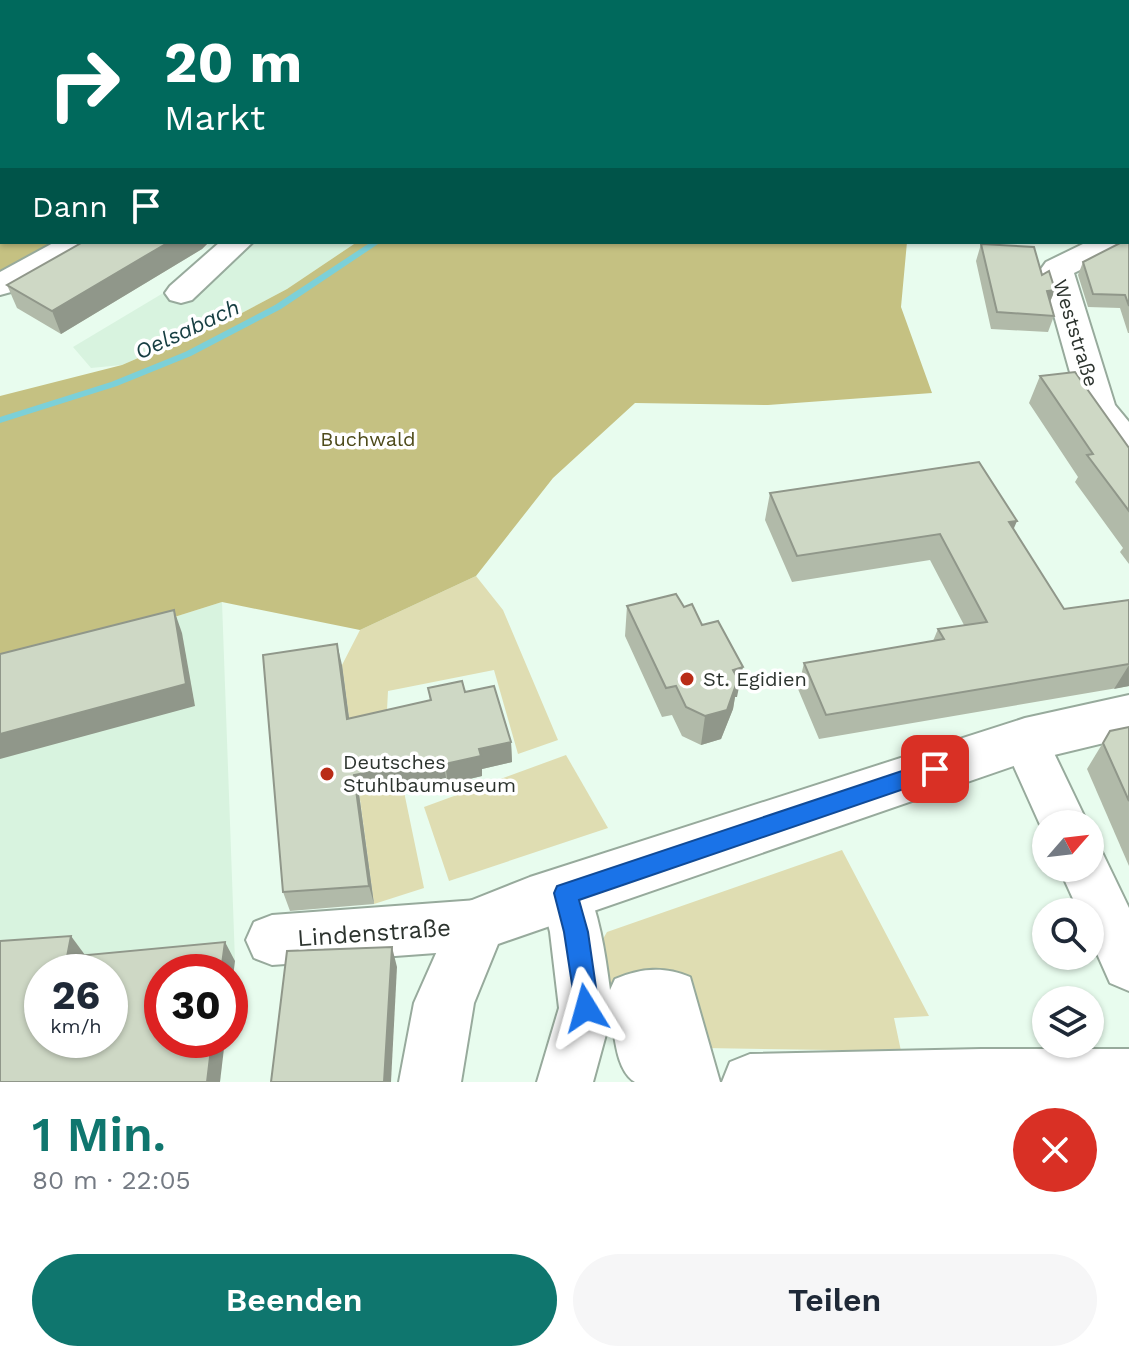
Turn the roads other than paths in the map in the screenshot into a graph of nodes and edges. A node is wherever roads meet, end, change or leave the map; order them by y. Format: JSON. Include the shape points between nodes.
{"nodes":[{"id":1,"x":74,"y":244,"type":"edge"},
{"id":2,"x":236,"y":244,"type":"edge"},
{"id":3,"x":1107,"y":244,"type":"edge"},
{"id":4,"x":0,"y":285,"type":"edge"},
{"id":5,"x":181,"y":293,"type":"dead end"},
{"id":6,"x":1129,"y":447,"type":"edge"},
{"id":7,"x":1129,"y":716,"type":"edge"},
{"id":8,"x":1025,"y":740,"type":"junction"},
{"id":9,"x":1058,"y":810,"type":"edge"},
{"id":10,"x":1090,"y":882,"type":"edge"},
{"id":11,"x":548,"y":899,"type":"junction"},
{"id":12,"x":477,"y":925,"type":"junction"},
{"id":13,"x":272,"y":940,"type":"dead end"},
{"id":14,"x":1129,"y":965,"type":"edge"},
{"id":15,"x":1129,"y":1077,"type":"edge"},
{"id":16,"x":921,"y":1080,"type":"edge"},
{"id":17,"x":430,"y":1082,"type":"edge"},
{"id":18,"x":565,"y":1082,"type":"edge"},
{"id":19,"x":750,"y":1082,"type":"edge"}],
"edges":[{"from":1,"to":4,"type":"street"},
{"from":2,"to":5,"type":"street"},
{"from":3,"to":6,"type":"street","name":"Weststraße","via":[[1057,269],[1098,408]]},
{"from":7,"to":8,"type":"main road","name":"Lindenstraße"},
{"from":8,"to":9,"type":"street"},
{"from":8,"to":11,"type":"main road","name":"Lindenstraße"},
{"from":10,"to":14,"type":"street"},
{"from":11,"to":12,"type":"main road","name":"Lindenstraße"},
{"from":11,"to":18,"type":"street","via":[[576,932],[586,1008]]},
{"from":12,"to":13,"type":"street","name":"Lindenstraße"},
{"from":12,"to":17,"type":"main road","name":"Lindenstraße","via":[[444,1003]]},
{"from":15,"to":16,"type":"street"},
{"from":16,"to":19,"type":"street"}]}
